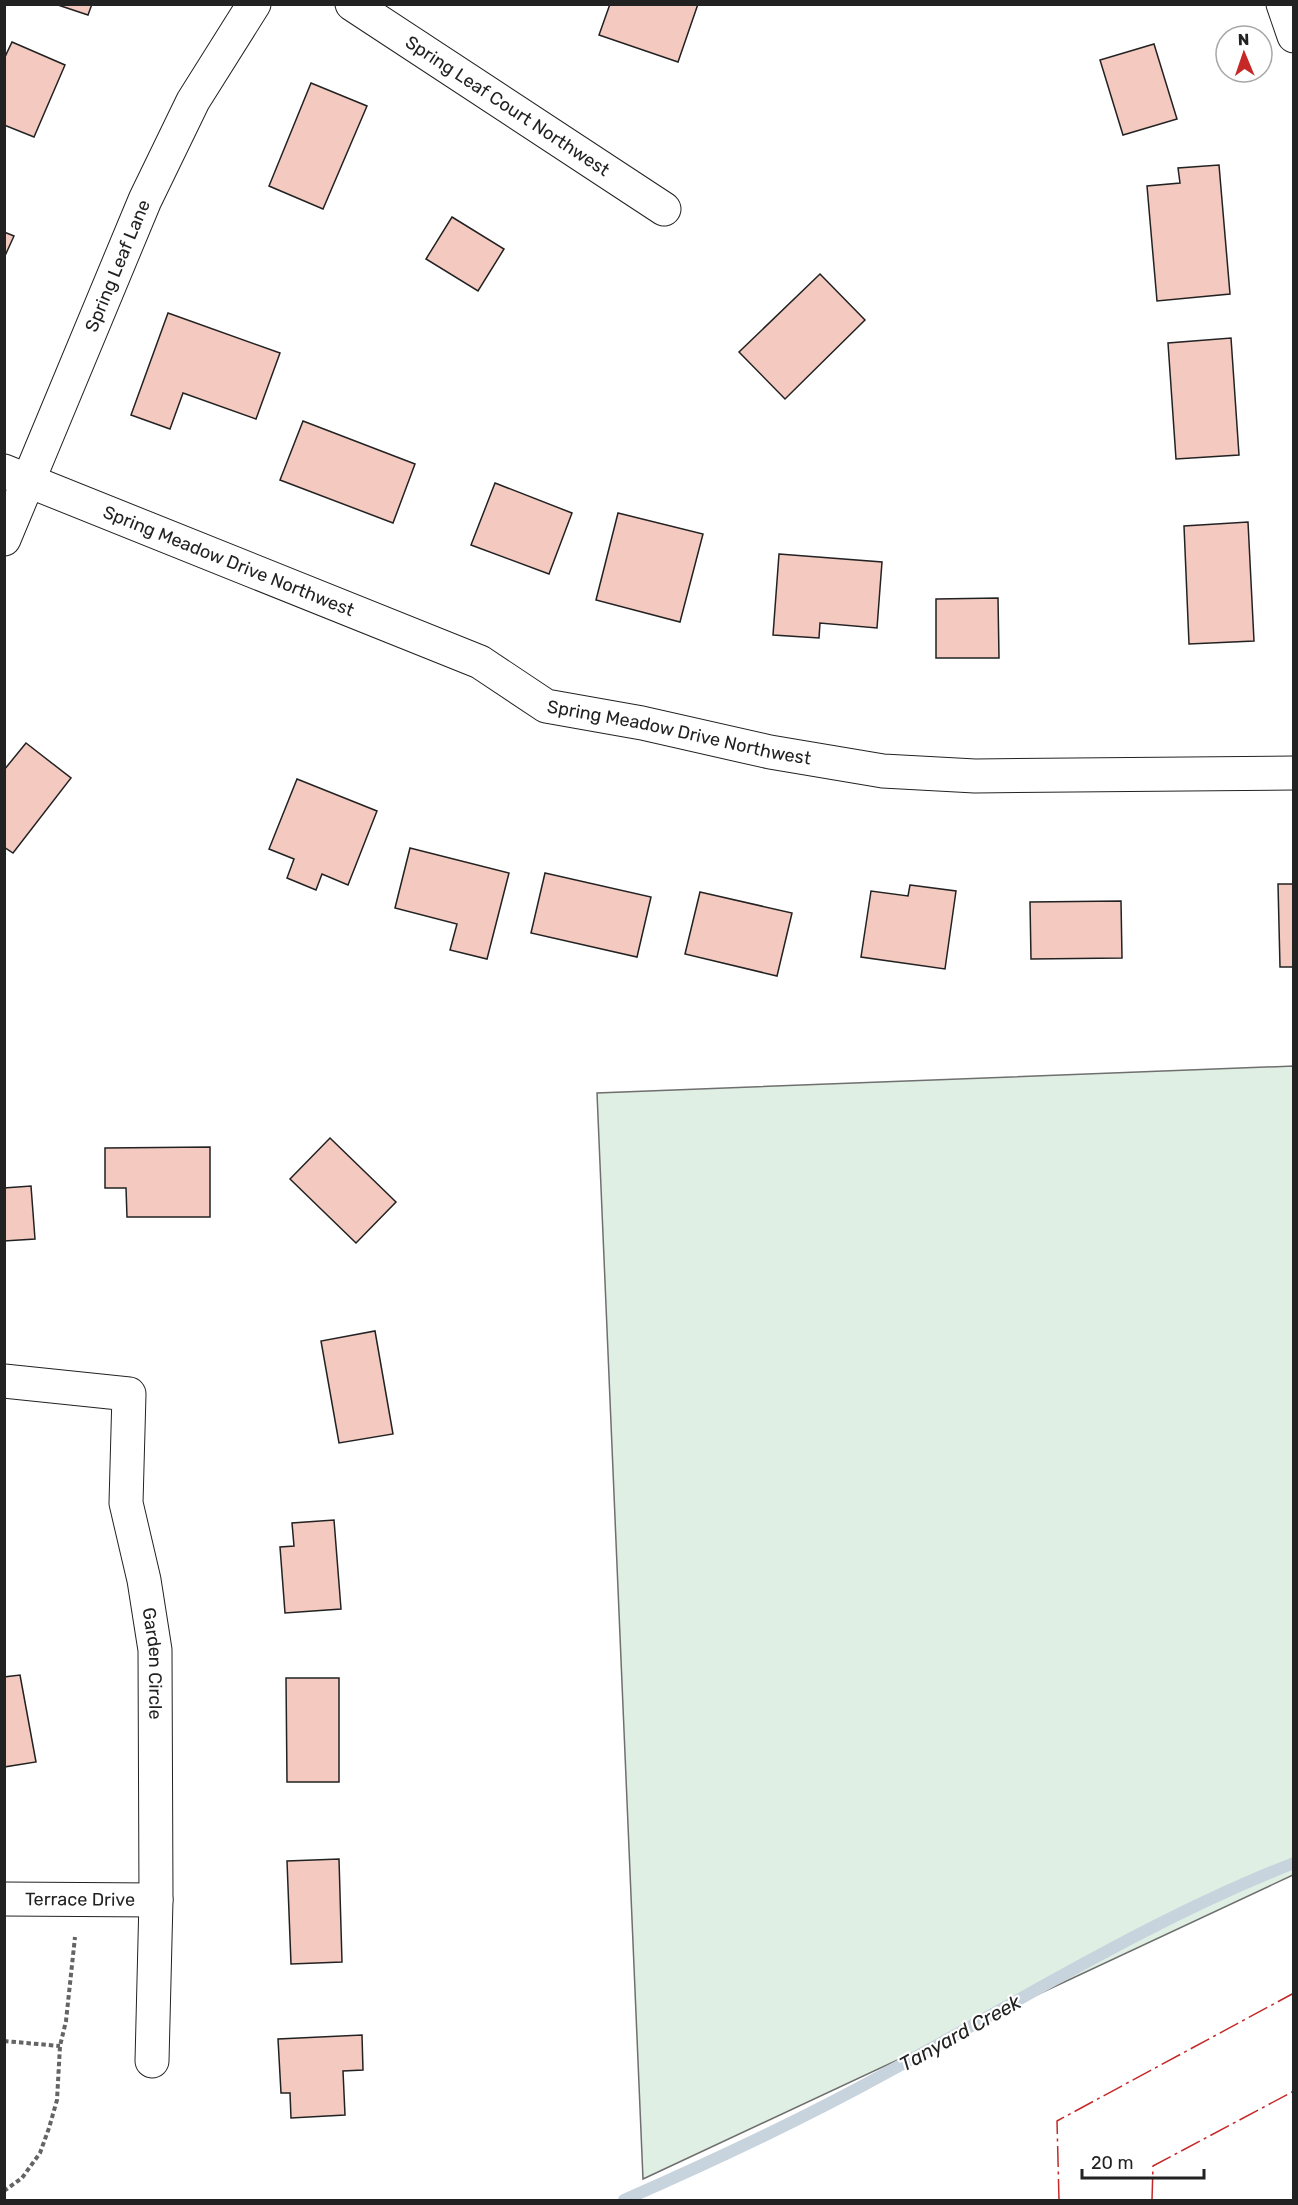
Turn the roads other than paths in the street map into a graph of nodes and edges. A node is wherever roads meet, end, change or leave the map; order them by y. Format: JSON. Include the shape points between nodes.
{"nodes":[{"id":1,"x":254,"y":4,"type":"edge"},
{"id":2,"x":352,"y":4,"type":"edge"},
{"id":3,"x":1283,"y":4,"type":"edge"},
{"id":4,"x":1293,"y":36,"type":"edge"},
{"id":5,"x":664,"y":209,"type":"dead end"},
{"id":6,"x":16,"y":476,"type":"edge"},
{"id":7,"x":4,"y":539,"type":"edge"},
{"id":8,"x":1293,"y":773,"type":"edge"},
{"id":9,"x":4,"y":1381,"type":"edge"},
{"id":10,"x":4,"y":1899,"type":"edge"},
{"id":11,"x":156,"y":1900,"type":"junction"},
{"id":12,"x":152,"y":2061,"type":"dead end"}],
"edges":[{"from":1,"to":6,"type":"street","name":"Spring Leaf Lane","via":[[193,101]]},
{"from":2,"to":5,"type":"street","name":"Spring Leaf Court Northwest"},
{"from":3,"to":4,"type":"street"},
{"from":6,"to":7,"type":"street","name":"Spring Leaf Lane"},
{"from":6,"to":8,"type":"street","name":"Spring Meadow Drive Northwest","via":[[480,662],[546,706],[883,771],[975,776]]},
{"from":9,"to":11,"type":"street","name":"Garden Circle","via":[[129,1394],[126,1503],[155,1650]]},
{"from":10,"to":11,"type":"street","name":"Terrace Drive"},
{"from":11,"to":12,"type":"street","name":"Garden Circle"}]}
